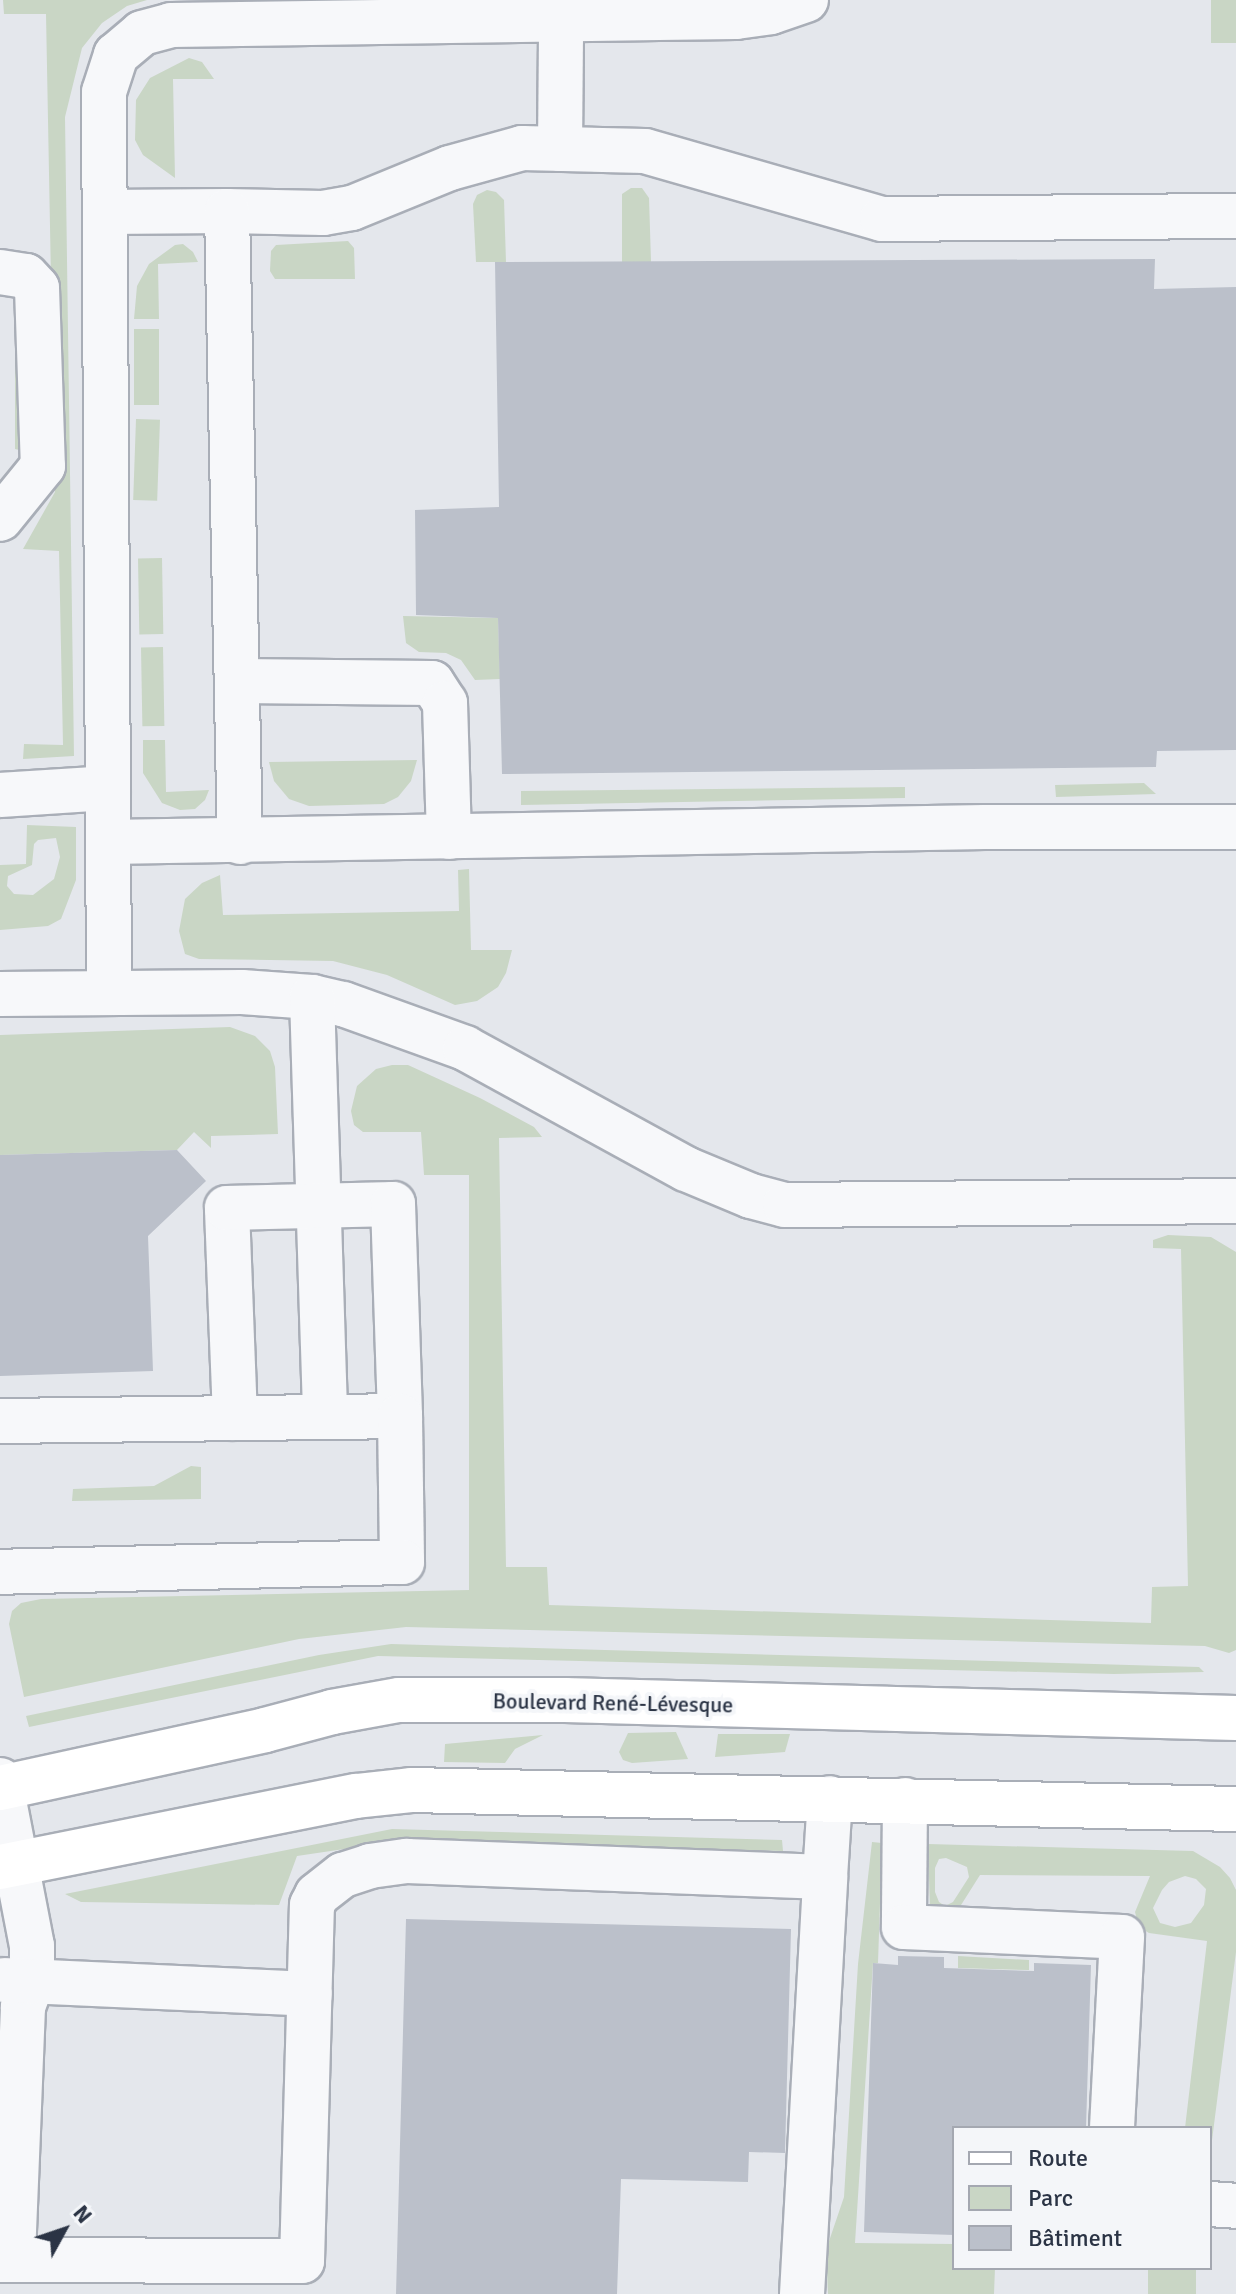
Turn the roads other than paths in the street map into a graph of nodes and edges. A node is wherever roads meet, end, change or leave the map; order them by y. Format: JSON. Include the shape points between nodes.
{"nodes":[{"id":1,"x":806,"y":0,"type":"edge"},
{"id":2,"x":579,"y":14,"type":"edge"},
{"id":3,"x":560,"y":149,"type":"junction"},
{"id":4,"x":227,"y":211,"type":"junction"},
{"id":5,"x":105,"y":212,"type":"junction"},
{"id":6,"x":1236,"y":216,"type":"edge"},
{"id":7,"x":0,"y":272,"type":"edge"},
{"id":8,"x":0,"y":519,"type":"edge"},
{"id":9,"x":239,"y":681,"type":"junction"},
{"id":10,"x":108,"y":788,"type":"junction"},
{"id":11,"x":0,"y":795,"type":"edge"},
{"id":12,"x":1236,"y":827,"type":"edge"},
{"id":13,"x":449,"y":837,"type":"junction"},
{"id":14,"x":108,"y":842,"type":"junction"},
{"id":15,"x":240,"y":842,"type":"junction"},
{"id":16,"x":109,"y":991,"type":"junction"},
{"id":17,"x":0,"y":994,"type":"edge"},
{"id":18,"x":312,"y":997,"type":"junction"},
{"id":19,"x":1236,"y":1201,"type":"edge"},
{"id":20,"x":319,"y":1206,"type":"junction"},
{"id":21,"x":400,"y":1416,"type":"junction"},
{"id":22,"x":325,"y":1417,"type":"junction"},
{"id":23,"x":235,"y":1418,"type":"junction"},
{"id":24,"x":0,"y":1421,"type":"edge"},
{"id":25,"x":0,"y":1572,"type":"edge"},
{"id":26,"x":1236,"y":1718,"type":"edge"},
{"id":27,"x":1,"y":1785,"type":"edge"},
{"id":28,"x":830,"y":1798,"type":"junction"},
{"id":29,"x":905,"y":1800,"type":"junction"},
{"id":30,"x":1236,"y":1809,"type":"edge"},
{"id":31,"x":8,"y":1865,"type":"edge"},
{"id":32,"x":825,"y":1877,"type":"junction"},
{"id":33,"x":16,"y":1981,"type":"edge"},
{"id":34,"x":310,"y":1994,"type":"junction"},
{"id":35,"x":1112,"y":2126,"type":"edge"},
{"id":36,"x":1212,"y":2204,"type":"edge"},
{"id":37,"x":1236,"y":2206,"type":"edge"},
{"id":38,"x":6,"y":2260,"type":"edge"},
{"id":39,"x":802,"y":2294,"type":"edge"}],
"edges":[{"from":1,"to":2,"type":"lane","via":[[736,17]]},
{"from":2,"to":3,"type":"lane"},
{"from":2,"to":5,"type":"lane","via":[[171,25],[142,33],[116,55],[104,92]]},
{"from":3,"to":4,"type":"lane","via":[[522,148],[485,156],[352,208],[323,213]]},
{"from":3,"to":6,"type":"lane","via":[[645,151],[882,219]]},
{"from":4,"to":5,"type":"lane"},
{"from":4,"to":9,"type":"lane"},
{"from":5,"to":10,"type":"lane"},
{"from":7,"to":8,"type":"lane","via":[[26,276],[37,288],[43,466]]},
{"from":9,"to":13,"type":"lane","via":[[432,683],[445,703]]},
{"from":9,"to":15,"type":"lane"},
{"from":10,"to":11,"type":"lane"},
{"from":10,"to":14,"type":"lane"},
{"from":12,"to":13,"type":"lane"},
{"from":13,"to":15,"type":"lane"},
{"from":14,"to":15,"type":"lane"},
{"from":14,"to":16,"type":"lane"},
{"from":16,"to":17,"type":"lane"},
{"from":16,"to":18,"type":"lane"},
{"from":18,"to":19,"type":"lane","via":[[382,1015],[465,1048],[686,1169],[785,1205]]},
{"from":18,"to":20,"type":"lane"},
{"from":20,"to":21,"type":"lane","via":[[393,1204]]},
{"from":20,"to":22,"type":"lane"},
{"from":20,"to":23,"type":"lane","via":[[227,1208]]},
{"from":21,"to":22,"type":"lane"},
{"from":21,"to":25,"type":"lane","via":[[402,1562]]},
{"from":22,"to":23,"type":"lane"},
{"from":23,"to":24,"type":"lane"},
{"from":26,"to":27,"type":"main road","name":"Boulevard René-Lévesque","via":[[412,1699]]},
{"from":27,"to":31,"type":"lane"},
{"from":28,"to":29,"type":"main road"},
{"from":28,"to":31,"type":"main road","via":[[386,1792]]},
{"from":28,"to":32,"type":"lane"},
{"from":29,"to":30,"type":"main road"},
{"from":29,"to":35,"type":"lane","via":[[904,1927],[1122,1937]]},
{"from":31,"to":33,"type":"lane","via":[[32,1946]]},
{"from":32,"to":34,"type":"lane","via":[[407,1861],[370,1866],[343,1875],[312,1905]]},
{"from":32,"to":39,"type":"lane"},
{"from":33,"to":34,"type":"lane"},
{"from":33,"to":38,"type":"lane","via":[[23,2007]]},
{"from":34,"to":38,"type":"lane","via":[[302,2261]]},
{"from":36,"to":37,"type":"lane"}]}
